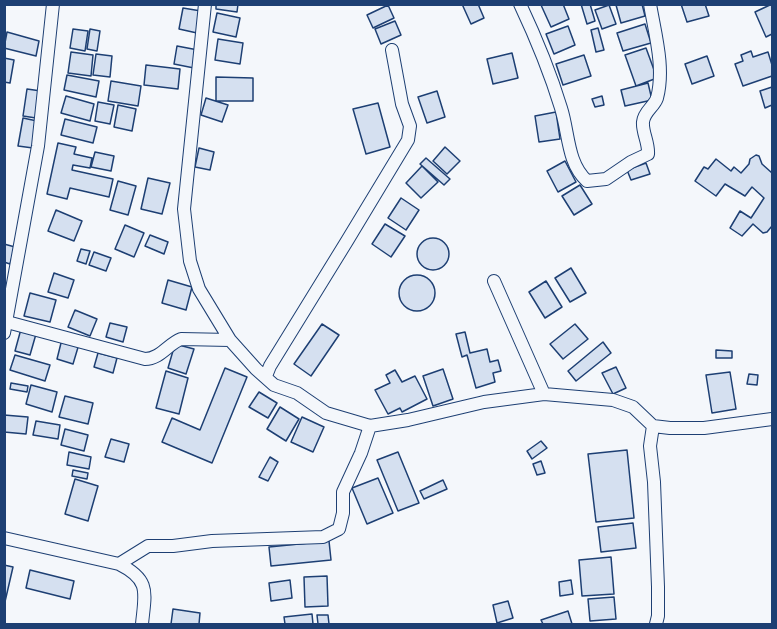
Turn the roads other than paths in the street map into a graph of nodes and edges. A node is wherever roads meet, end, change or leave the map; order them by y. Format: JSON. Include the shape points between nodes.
{"nodes":[{"id":1,"x":53,"y":4,"type":"edge"},
{"id":2,"x":205,"y":4,"type":"edge"},
{"id":3,"x":519,"y":4,"type":"edge"},
{"id":4,"x":650,"y":4,"type":"edge"},
{"id":5,"x":392,"y":50,"type":"dead end"},
{"id":6,"x":494,"y":281,"type":"dead end"},
{"id":7,"x":6,"y":328,"type":"edge"},
{"id":8,"x":230,"y":340,"type":"junction"},
{"id":9,"x":266,"y":376,"type":"junction"},
{"id":10,"x":544,"y":394,"type":"junction"},
{"id":11,"x":772,"y":419,"type":"edge"},
{"id":12,"x":370,"y":426,"type":"junction"},
{"id":13,"x":653,"y":426,"type":"junction"},
{"id":14,"x":4,"y":538,"type":"edge"},
{"id":15,"x":119,"y":564,"type":"junction"},
{"id":16,"x":142,"y":624,"type":"edge"},
{"id":17,"x":656,"y":624,"type":"edge"}],
"edges":[{"from":1,"to":7,"type":"street","via":[[38,146]]},
{"from":2,"to":8,"type":"street","via":[[184,209],[190,261],[199,289]]},
{"from":3,"to":4,"type":"street","via":[[545,61],[579,174],[587,181],[606,179],[648,154],[643,123],[646,112],[656,101],[660,80]]},
{"from":5,"to":9,"type":"street","via":[[410,126],[408,140]]},
{"from":6,"to":10,"type":"street"},
{"from":7,"to":8,"type":"street","via":[[145,359],[156,357],[181,339]]},
{"from":8,"to":9,"type":"street"},
{"from":9,"to":12,"type":"street","via":[[274,385],[297,393],[326,413]]},
{"from":10,"to":12,"type":"street"},
{"from":10,"to":13,"type":"street","via":[[613,400],[633,407]]},
{"from":11,"to":13,"type":"street","via":[[704,428]]},
{"from":12,"to":15,"type":"street","via":[[343,492],[339,529],[323,537],[148,546]]},
{"from":13,"to":17,"type":"street","via":[[650,446],[658,587]]},
{"from":14,"to":15,"type":"street"},
{"from":15,"to":16,"type":"street","via":[[135,572],[143,582]]}]}
